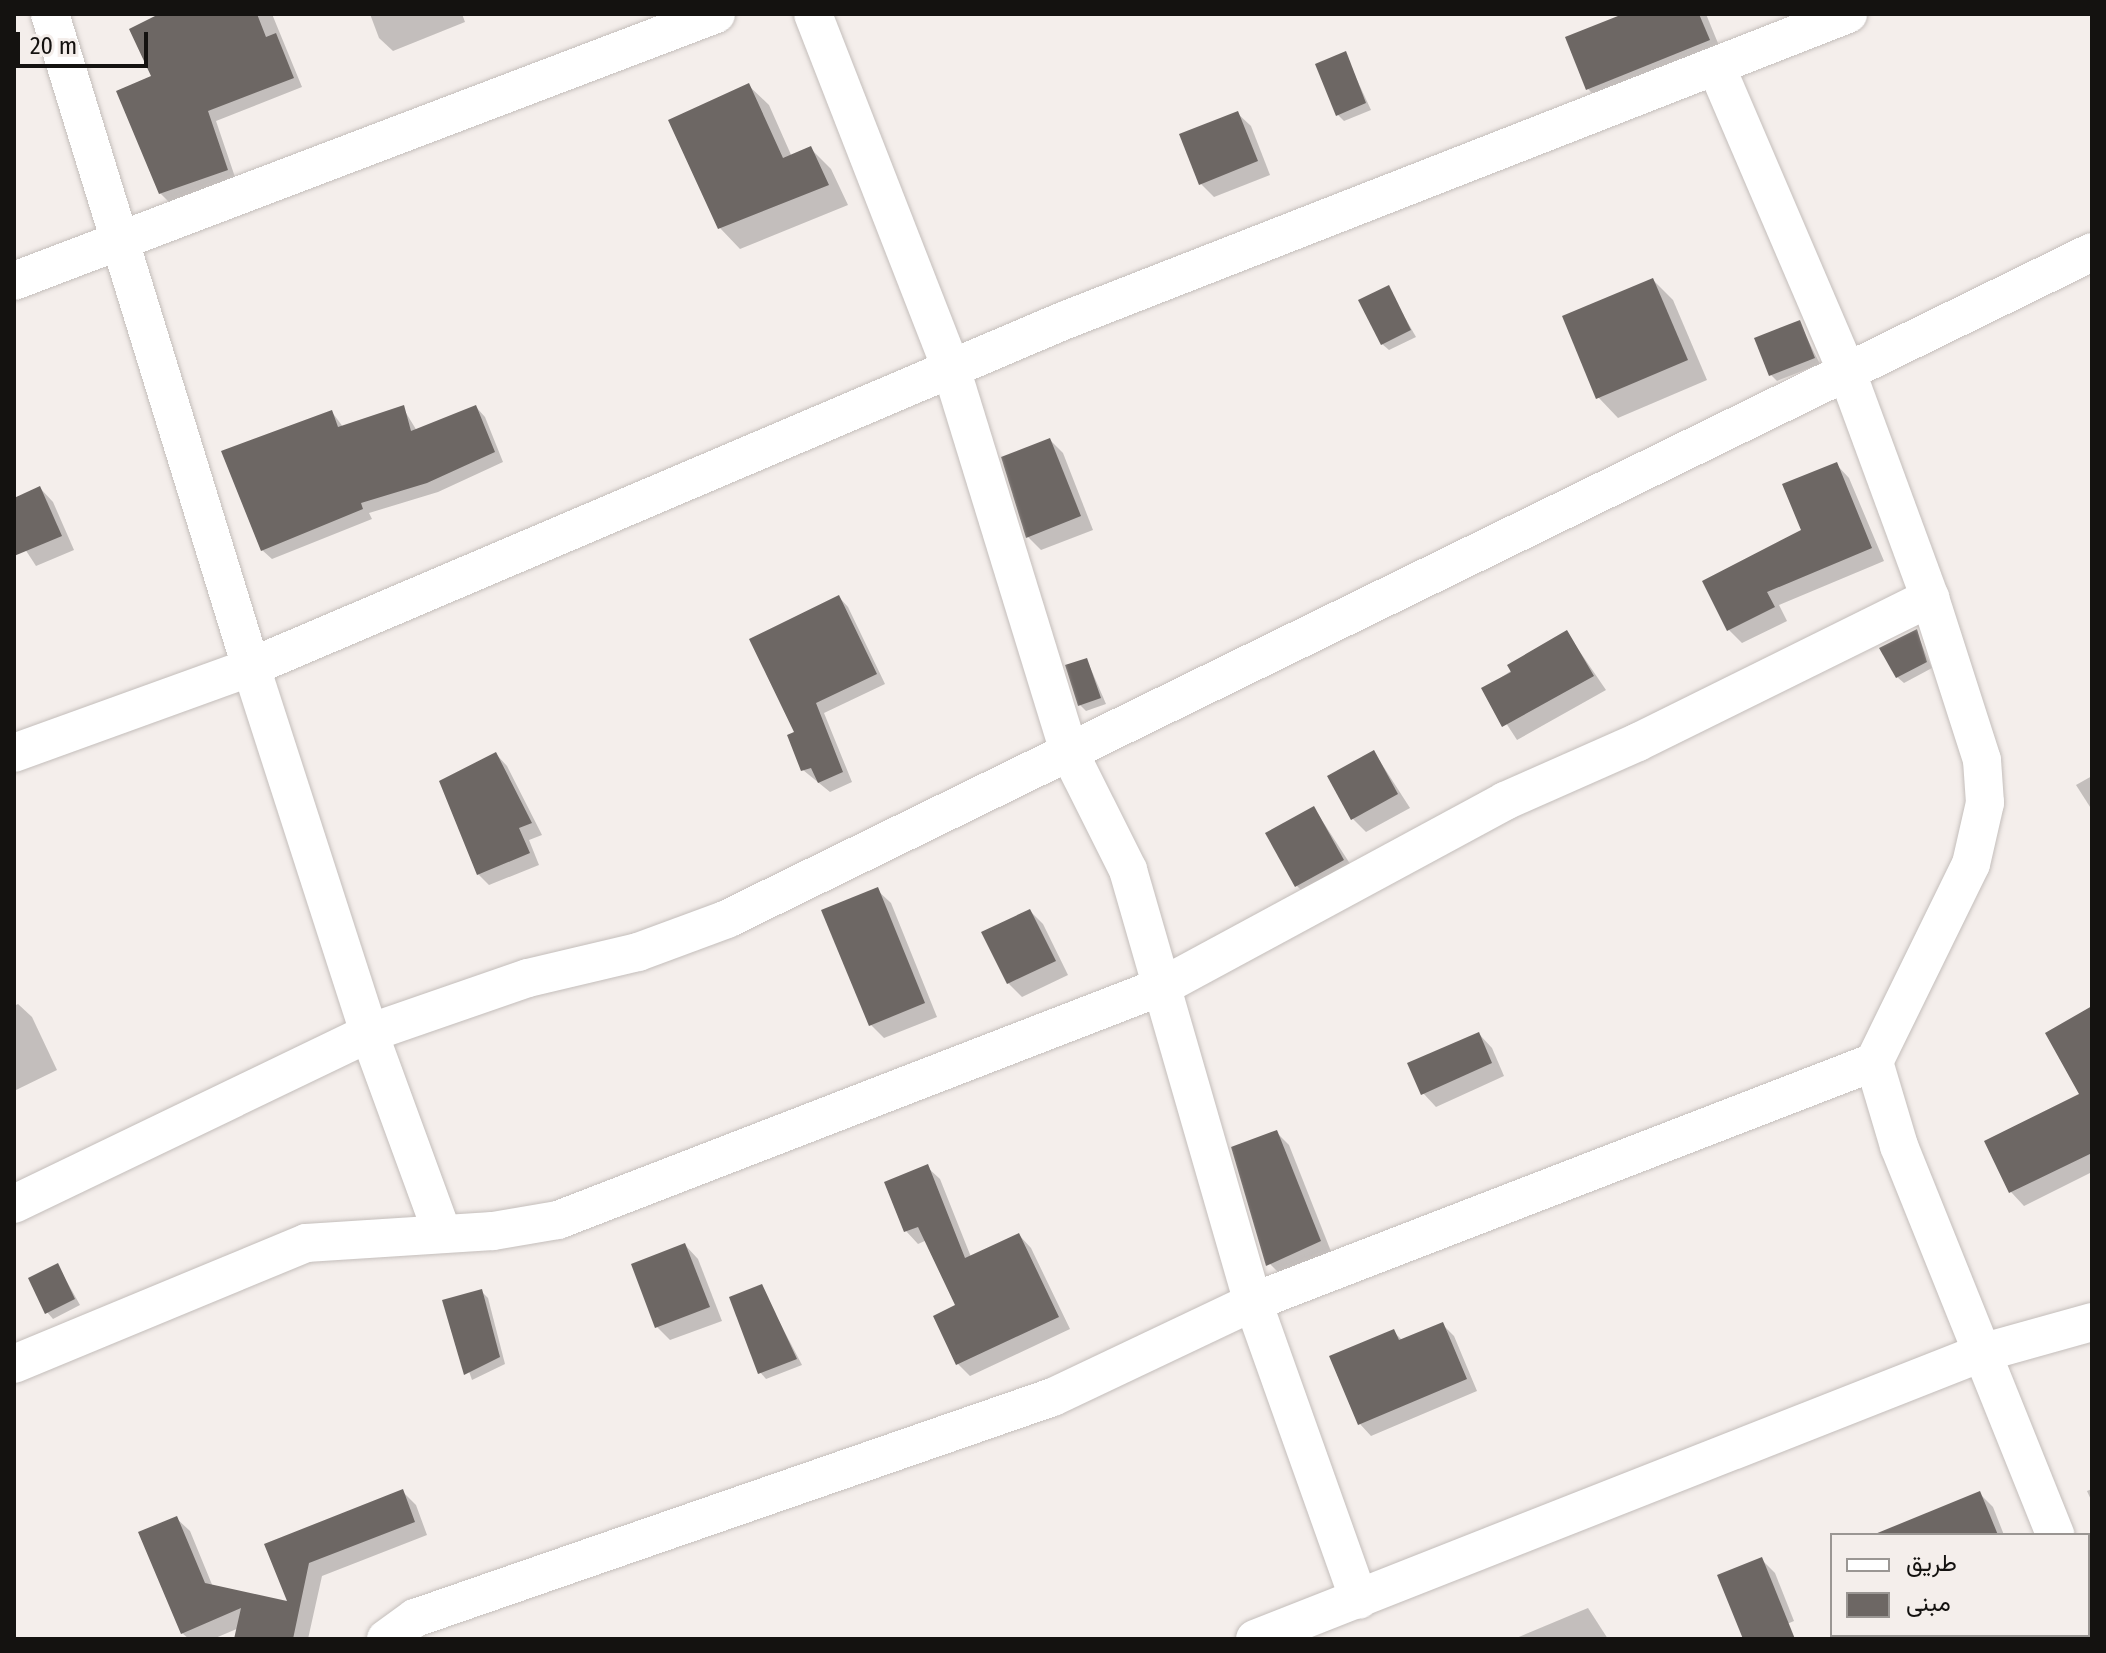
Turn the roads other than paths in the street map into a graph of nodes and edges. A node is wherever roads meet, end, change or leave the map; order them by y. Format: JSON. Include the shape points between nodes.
{"nodes":[{"id":1,"x":50,"y":14,"type":"edge"},
{"id":2,"x":716,"y":14,"type":"edge"},
{"id":3,"x":813,"y":14,"type":"edge"},
{"id":4,"x":1848,"y":14,"type":"edge"},
{"id":5,"x":1716,"y":66,"type":"junction"},
{"id":6,"x":118,"y":241,"type":"junction"},
{"id":7,"x":2092,"y":252,"type":"edge"},
{"id":8,"x":14,"y":281,"type":"edge"},
{"id":9,"x":951,"y":368,"type":"junction"},
{"id":10,"x":1847,"y":372,"type":"junction"},
{"id":11,"x":1930,"y":598,"type":"junction"},
{"id":12,"x":251,"y":667,"type":"junction"},
{"id":13,"x":1069,"y":752,"type":"junction"},
{"id":14,"x":14,"y":753,"type":"edge"},
{"id":15,"x":1163,"y":986,"type":"junction"},
{"id":16,"x":369,"y":1033,"type":"junction"},
{"id":17,"x":1874,"y":1062,"type":"junction"},
{"id":18,"x":14,"y":1204,"type":"edge"},
{"id":19,"x":442,"y":1233,"type":"junction"},
{"id":20,"x":1253,"y":1302,"type":"junction"},
{"id":21,"x":2092,"y":1322,"type":"edge"},
{"id":22,"x":1981,"y":1353,"type":"junction"},
{"id":23,"x":14,"y":1364,"type":"edge"},
{"id":24,"x":2054,"y":1533,"type":"edge"},
{"id":25,"x":1359,"y":1600,"type":"junction"},
{"id":26,"x":1310,"y":1629,"type":"edge"},
{"id":27,"x":386,"y":1639,"type":"edge"},
{"id":28,"x":1255,"y":1639,"type":"edge"}],
"edges":[{"from":1,"to":6,"type":"street"},
{"from":2,"to":6,"type":"street"},
{"from":3,"to":9,"type":"street"},
{"from":4,"to":5,"type":"street"},
{"from":5,"to":9,"type":"street"},
{"from":5,"to":10,"type":"street"},
{"from":6,"to":8,"type":"street"},
{"from":6,"to":12,"type":"street"},
{"from":7,"to":10,"type":"street"},
{"from":9,"to":12,"type":"street"},
{"from":9,"to":13,"type":"street"},
{"from":10,"to":11,"type":"street"},
{"from":10,"to":13,"type":"street"},
{"from":11,"to":15,"type":"street","via":[[1638,742],[1505,801]]},
{"from":11,"to":17,"type":"street","via":[[1982,760],[1985,803],[1971,864]]},
{"from":12,"to":14,"type":"street"},
{"from":12,"to":16,"type":"street"},
{"from":13,"to":15,"type":"street","via":[[1128,870]]},
{"from":13,"to":16,"type":"street","via":[[727,919],[638,952],[528,978]]},
{"from":15,"to":19,"type":"street","via":[[571,1216],[493,1231]]},
{"from":15,"to":20,"type":"street"},
{"from":16,"to":18,"type":"street"},
{"from":16,"to":19,"type":"street"},
{"from":17,"to":20,"type":"street"},
{"from":17,"to":22,"type":"street","via":[[1891,1123]]},
{"from":19,"to":23,"type":"street","via":[[306,1243]]},
{"from":20,"to":25,"type":"street"},
{"from":20,"to":27,"type":"street","via":[[1053,1397],[415,1618]]},
{"from":21,"to":22,"type":"street"},
{"from":22,"to":24,"type":"street"},
{"from":22,"to":25,"type":"street"},
{"from":25,"to":26,"type":"street"},
{"from":26,"to":28,"type":"street"}]}
